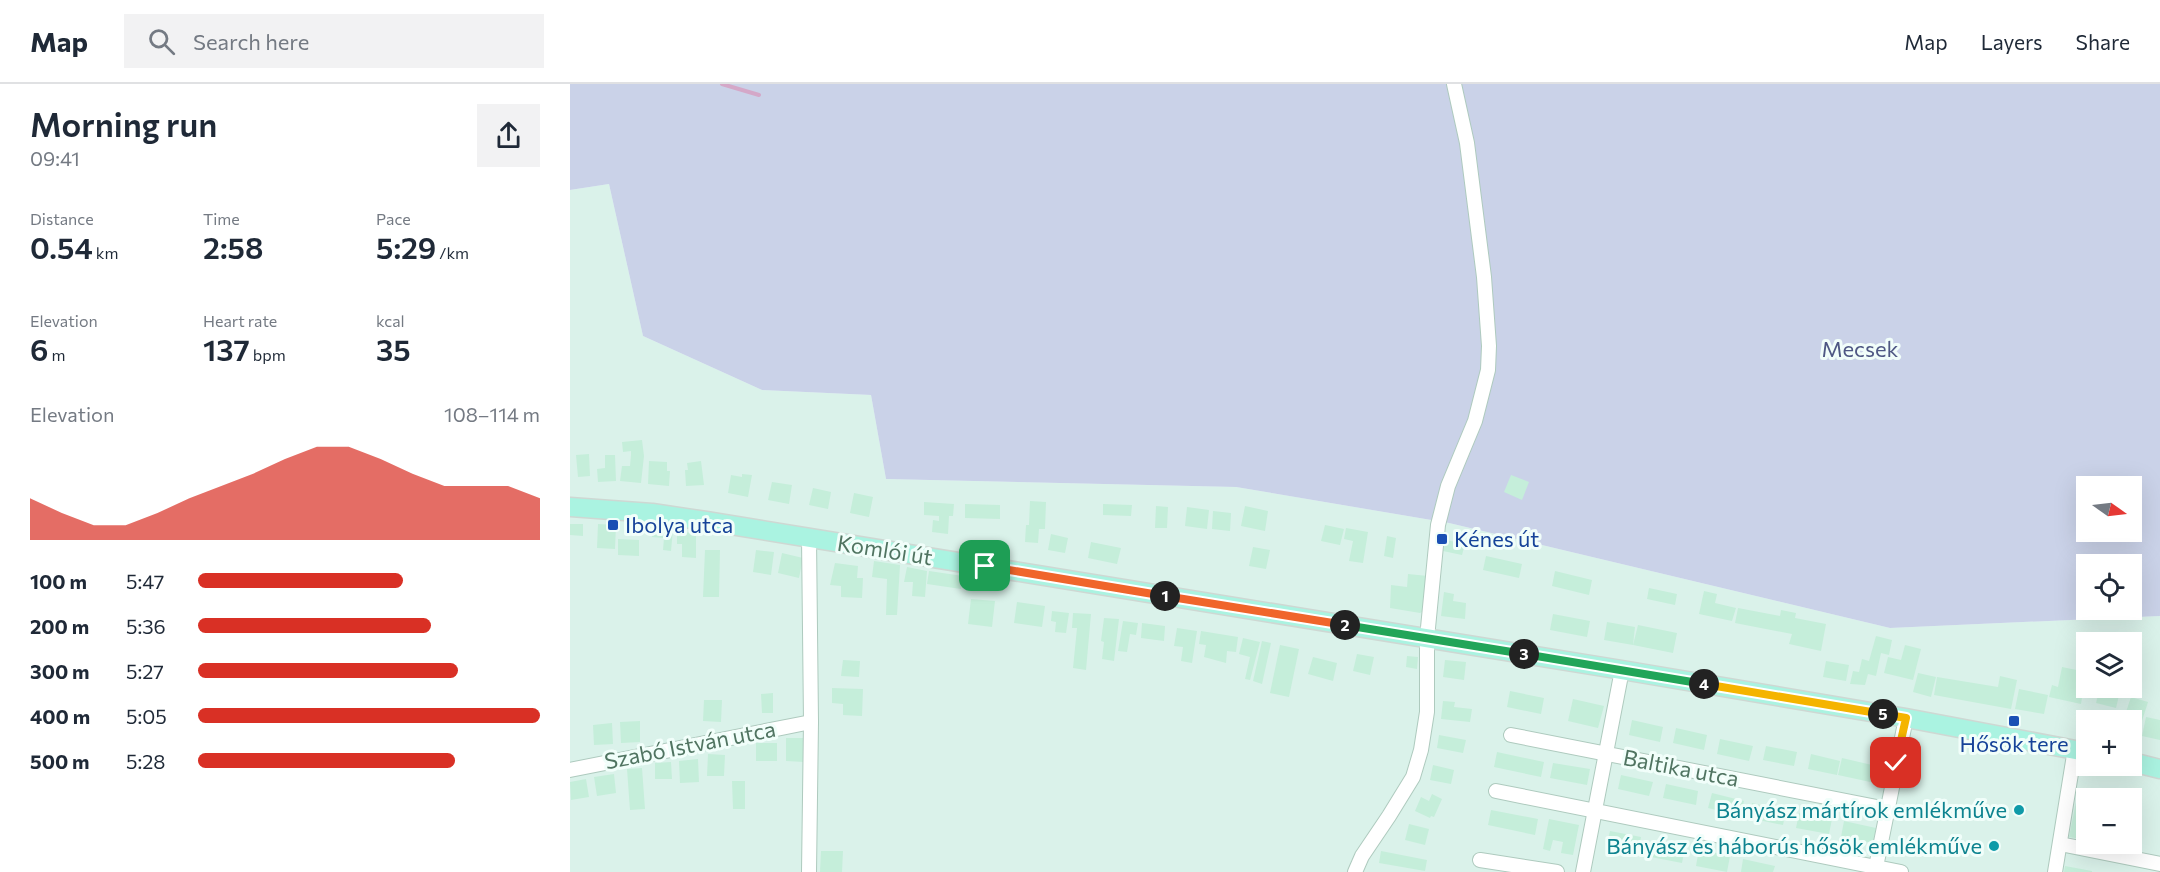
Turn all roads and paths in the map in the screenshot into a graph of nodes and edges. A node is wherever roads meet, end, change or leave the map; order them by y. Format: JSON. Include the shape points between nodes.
{"nodes":[{"id":1,"x":1454,"y":84,"type":"edge"},
{"id":2,"x":570,"y":507,"type":"edge"},
{"id":3,"x":808,"y":537,"type":"junction"},
{"id":4,"x":1427,"y":638,"type":"junction"},
{"id":5,"x":1622,"y":670,"type":"junction"},
{"id":6,"x":1906,"y":718,"type":"junction"},
{"id":7,"x":811,"y":722,"type":"junction"},
{"id":8,"x":1511,"y":735,"type":"dead end"},
{"id":9,"x":2076,"y":750,"type":"edge"},
{"id":10,"x":1607,"y":753,"type":"junction"},
{"id":11,"x":2142,"y":764,"type":"edge"},
{"id":12,"x":2160,"y":769,"type":"edge"},
{"id":13,"x":570,"y":770,"type":"edge"},
{"id":14,"x":2076,"y":773,"type":"edge"},
{"id":15,"x":1496,"y":791,"type":"dead end"},
{"id":16,"x":1887,"y":809,"type":"junction"},
{"id":17,"x":1594,"y":810,"type":"junction"},
{"id":18,"x":2060,"y":844,"type":"junction"},
{"id":19,"x":1480,"y":860,"type":"dead end"},
{"id":20,"x":2160,"y":864,"type":"edge"},
{"id":21,"x":1875,"y":869,"type":"edge"},
{"id":22,"x":809,"y":872,"type":"edge"},
{"id":23,"x":1355,"y":872,"type":"edge"},
{"id":24,"x":1557,"y":872,"type":"edge"},
{"id":25,"x":1583,"y":872,"type":"edge"},
{"id":26,"x":1901,"y":872,"type":"edge"},
{"id":27,"x":2055,"y":872,"type":"edge"}],
"edges":[{"from":1,"to":4,"type":"street","via":[[1467,143],[1484,277],[1488,370],[1475,421],[1439,519]]},
{"from":2,"to":3,"type":"main road","name":"Komlói út","via":[[652,513]]},
{"from":3,"to":4,"type":"main road","name":"Komlói út"},
{"from":3,"to":7,"type":"street"},
{"from":4,"to":5,"type":"main road","name":"Komlói út"},
{"from":4,"to":23,"type":"street","via":[[1427,712],[1413,777]]},
{"from":5,"to":6,"type":"main road","name":"Komlói út"},
{"from":5,"to":10,"type":"street"},
{"from":6,"to":9,"type":"main road","name":"Komlói út"},
{"from":6,"to":16,"type":"street"},
{"from":7,"to":13,"type":"street","name":"Szabó István utca"},
{"from":7,"to":22,"type":"street"},
{"from":8,"to":10,"type":"street","name":"Baltika utca"},
{"from":10,"to":16,"type":"street","name":"Baltika utca"},
{"from":10,"to":17,"type":"street"},
{"from":11,"to":12,"type":"main road"},
{"from":14,"to":18,"type":"street"},
{"from":15,"to":17,"type":"street"},
{"from":16,"to":21,"type":"street"},
{"from":17,"to":21,"type":"street"},
{"from":17,"to":25,"type":"street"},
{"from":18,"to":20,"type":"street"},
{"from":18,"to":27,"type":"street"},
{"from":19,"to":24,"type":"street"},
{"from":21,"to":26,"type":"street"}]}
